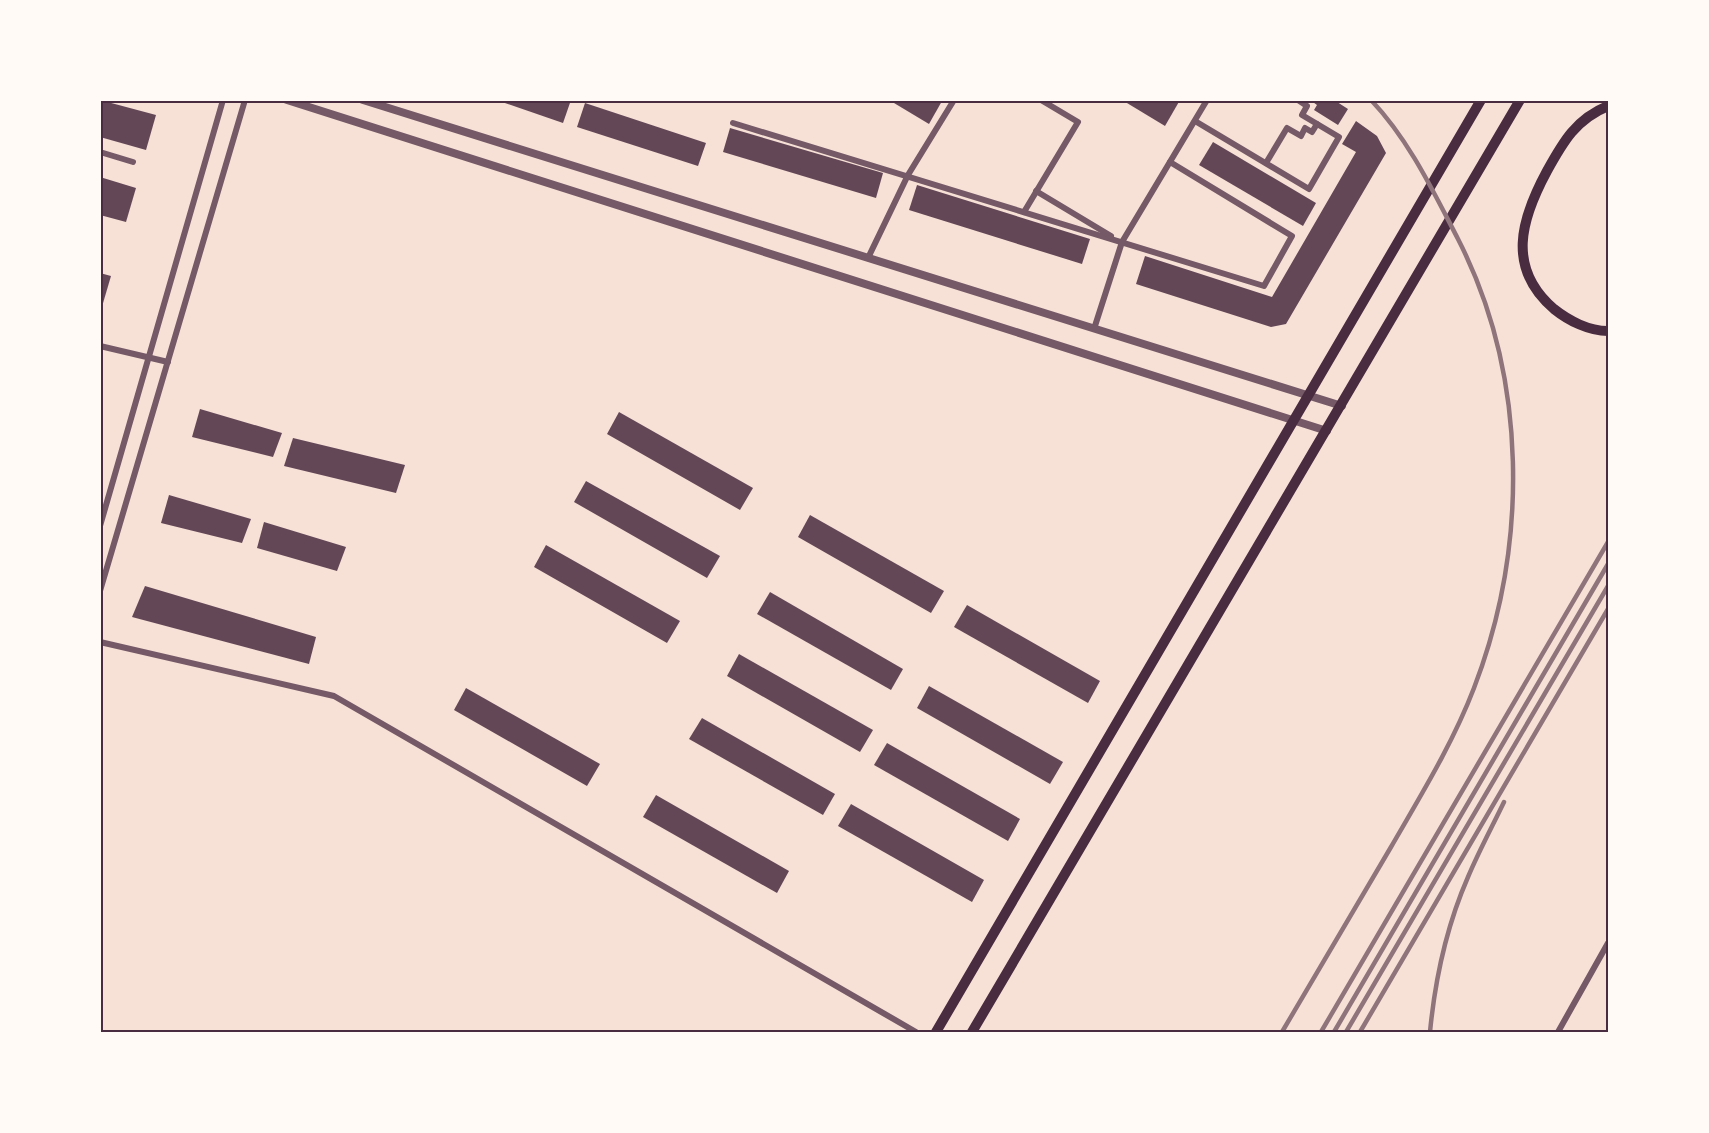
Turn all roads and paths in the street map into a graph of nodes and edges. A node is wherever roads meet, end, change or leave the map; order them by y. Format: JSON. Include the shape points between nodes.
{"nodes":[{"id":1,"x":223,"y":100,"type":"edge"},
{"id":2,"x":245,"y":100,"type":"edge"},
{"id":3,"x":287,"y":100,"type":"edge"},
{"id":4,"x":363,"y":100,"type":"edge"},
{"id":5,"x":954,"y":100,"type":"edge"},
{"id":6,"x":1041,"y":100,"type":"edge"},
{"id":7,"x":1207,"y":100,"type":"edge"},
{"id":8,"x":1298,"y":100,"type":"edge"},
{"id":9,"x":1481,"y":100,"type":"edge"},
{"id":10,"x":1521,"y":100,"type":"edge"},
{"id":11,"x":301,"y":103,"type":"edge"},
{"id":12,"x":1608,"y":106,"type":"edge"},
{"id":13,"x":1195,"y":121,"type":"junction"},
{"id":14,"x":733,"y":123,"type":"dead end"},
{"id":15,"x":1317,"y":124,"type":"junction"},
{"id":16,"x":100,"y":152,"type":"edge"},
{"id":17,"x":133,"y":162,"type":"dead end"},
{"id":18,"x":1170,"y":162,"type":"junction"},
{"id":19,"x":1266,"y":163,"type":"junction"},
{"id":20,"x":908,"y":175,"type":"junction"},
{"id":21,"x":1036,"y":191,"type":"junction"},
{"id":22,"x":1024,"y":212,"type":"junction"},
{"id":23,"x":1122,"y":242,"type":"junction"},
{"id":24,"x":868,"y":258,"type":"junction"},
{"id":25,"x":1094,"y":329,"type":"junction"},
{"id":26,"x":1608,"y":331,"type":"edge"},
{"id":27,"x":100,"y":346,"type":"edge"},
{"id":28,"x":149,"y":357,"type":"junction"},
{"id":29,"x":168,"y":362,"type":"junction"},
{"id":30,"x":1310,"y":396,"type":"junction"},
{"id":31,"x":1342,"y":406,"type":"junction"},
{"id":32,"x":1295,"y":421,"type":"junction"},
{"id":33,"x":1327,"y":432,"type":"junction"},
{"id":34,"x":100,"y":526,"type":"edge"},
{"id":35,"x":100,"y":591,"type":"edge"},
{"id":36,"x":100,"y":642,"type":"edge"},
{"id":37,"x":1608,"y":943,"type":"edge"},
{"id":38,"x":916,"y":1032,"type":"edge"},
{"id":39,"x":936,"y":1032,"type":"edge"},
{"id":40,"x":972,"y":1032,"type":"edge"},
{"id":41,"x":1558,"y":1032,"type":"edge"}],
"edges":[{"from":1,"to":28,"type":"street"},
{"from":2,"to":29,"type":"street"},
{"from":3,"to":11,"type":"street"},
{"from":4,"to":24,"type":"street"},
{"from":5,"to":20,"type":"street"},
{"from":6,"to":21,"type":"street","via":[[1078,122]]},
{"from":7,"to":13,"type":"street"},
{"from":8,"to":15,"type":"street","via":[[1307,106],[1302,115]]},
{"from":9,"to":30,"type":"main road"},
{"from":10,"to":31,"type":"main road"},
{"from":11,"to":32,"type":"street"},
{"from":12,"to":26,"type":"main road","via":[[1586,118],[1565,138],[1527,210],[1522,249],[1530,277],[1546,302],[1580,325]]},
{"from":13,"to":18,"type":"street"},
{"from":13,"to":19,"type":"street"},
{"from":14,"to":20,"type":"street"},
{"from":15,"to":19,"type":"street","via":[[1312,132],[1305,128],[1301,136],[1287,128]]},
{"from":15,"to":19,"type":"street","via":[[1339,137],[1309,189]]},
{"from":16,"to":17,"type":"street"},
{"from":18,"to":23,"type":"street"},
{"from":18,"to":23,"type":"street","via":[[1292,236],[1263,286]]},
{"from":20,"to":22,"type":"street"},
{"from":20,"to":24,"type":"street"},
{"from":21,"to":22,"type":"street"},
{"from":21,"to":23,"type":"street"},
{"from":22,"to":23,"type":"street"},
{"from":23,"to":25,"type":"street"},
{"from":24,"to":25,"type":"street"},
{"from":25,"to":30,"type":"street"},
{"from":27,"to":28,"type":"street"},
{"from":28,"to":29,"type":"street"},
{"from":28,"to":34,"type":"street"},
{"from":29,"to":35,"type":"street"},
{"from":30,"to":31,"type":"street"},
{"from":30,"to":32,"type":"main road"},
{"from":31,"to":33,"type":"main road"},
{"from":32,"to":33,"type":"street"},
{"from":32,"to":39,"type":"main road"},
{"from":33,"to":40,"type":"main road"},
{"from":36,"to":38,"type":"street","via":[[334,696]]},
{"from":37,"to":41,"type":"street"}]}
